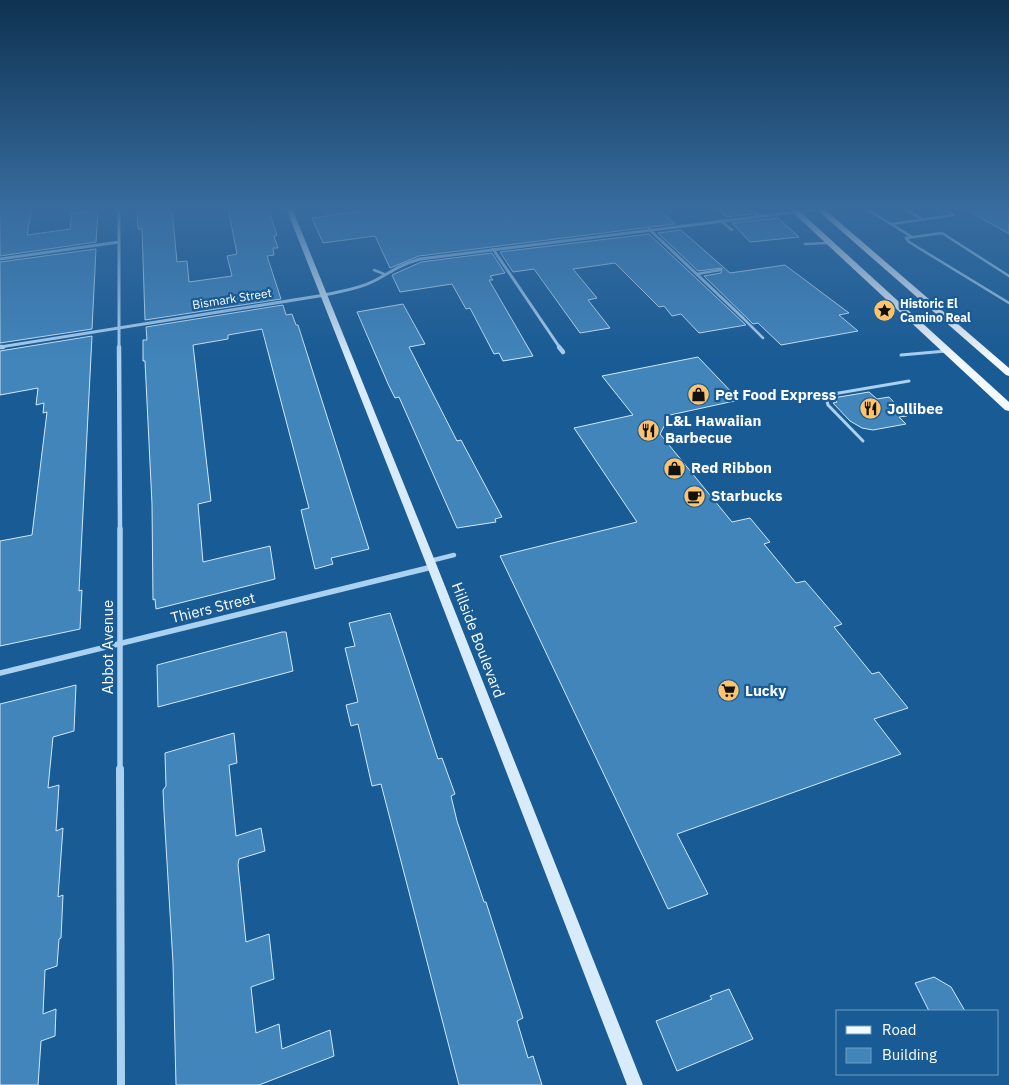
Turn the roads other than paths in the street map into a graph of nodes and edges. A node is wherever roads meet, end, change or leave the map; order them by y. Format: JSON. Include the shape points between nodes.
{"nodes":[{"id":1,"x":120,"y":259,"type":"edge"},
{"id":2,"x":310,"y":259,"type":"edge"},
{"id":3,"x":423,"y":259,"type":"edge"},
{"id":4,"x":500,"y":259,"type":"edge"},
{"id":5,"x":681,"y":259,"type":"edge"},
{"id":6,"x":844,"y":259,"type":"edge"},
{"id":7,"x":877,"y":259,"type":"edge"},
{"id":8,"x":936,"y":259,"type":"edge"},
{"id":9,"x":982,"y":259,"type":"edge"},
{"id":10,"x":374,"y":270,"type":"dead end"},
{"id":11,"x":720,"y":270,"type":"dead end"},
{"id":12,"x":384,"y":274,"type":"junction"},
{"id":13,"x":697,"y":274,"type":"junction"},
{"id":14,"x":1009,"y":276,"type":"edge"},
{"id":15,"x":325,"y":295,"type":"junction"},
{"id":16,"x":1009,"y":303,"type":"edge"},
{"id":17,"x":742,"y":317,"type":"joint"},
{"id":18,"x":120,"y":328,"type":"junction"},
{"id":19,"x":763,"y":338,"type":"dead end"},
{"id":20,"x":0,"y":347,"type":"edge"},
{"id":21,"x":946,"y":351,"type":"junction"},
{"id":22,"x":563,"y":352,"type":"dead end"},
{"id":23,"x":901,"y":355,"type":"dead end"},
{"id":24,"x":1009,"y":373,"type":"edge"},
{"id":25,"x":909,"y":382,"type":"dead end"},
{"id":26,"x":1009,"y":408,"type":"edge"},
{"id":27,"x":863,"y":441,"type":"dead end"},
{"id":28,"x":454,"y":555,"type":"dead end"},
{"id":29,"x":431,"y":564,"type":"junction"},
{"id":30,"x":120,"y":644,"type":"junction"},
{"id":31,"x":0,"y":673,"type":"edge"},
{"id":32,"x":121,"y":1085,"type":"edge"},
{"id":33,"x":635,"y":1085,"type":"edge"}],
"edges":[{"from":1,"to":18,"type":"street","name":"Abbot Avenue"},
{"from":2,"to":15,"type":"main road","name":"Hillside Boulevard"},
{"from":3,"to":12,"type":"street","name":"Bismark Street","via":[[399,265]]},
{"from":4,"to":22,"type":"street"},
{"from":5,"to":13,"type":"street"},
{"from":6,"to":21,"type":"main road"},
{"from":7,"to":24,"type":"main road"},
{"from":8,"to":16,"type":"lane"},
{"from":9,"to":14,"type":"lane"},
{"from":10,"to":12,"type":"lane"},
{"from":11,"to":13,"type":"lane"},
{"from":12,"to":15,"type":"street","name":"Bismark Street","via":[[359,287]]},
{"from":13,"to":17,"type":"street"},
{"from":15,"to":18,"type":"street","name":"Bismark Street"},
{"from":15,"to":29,"type":"main road","name":"Hillside Boulevard"},
{"from":17,"to":19,"type":"lane"},
{"from":18,"to":20,"type":"street","name":"Bismark Street"},
{"from":18,"to":30,"type":"street","name":"Abbot Avenue"},
{"from":21,"to":23,"type":"lane"},
{"from":21,"to":26,"type":"main road"},
{"from":25,"to":27,"type":"lane","via":[[833,394],[826,398],[828,405]]},
{"from":28,"to":29,"type":"lane"},
{"from":29,"to":30,"type":"street","name":"Thiers Street"},
{"from":29,"to":33,"type":"main road","name":"Hillside Boulevard"},
{"from":30,"to":31,"type":"street","name":"Thiers Street"},
{"from":30,"to":32,"type":"street","name":"Abbot Avenue"}]}
